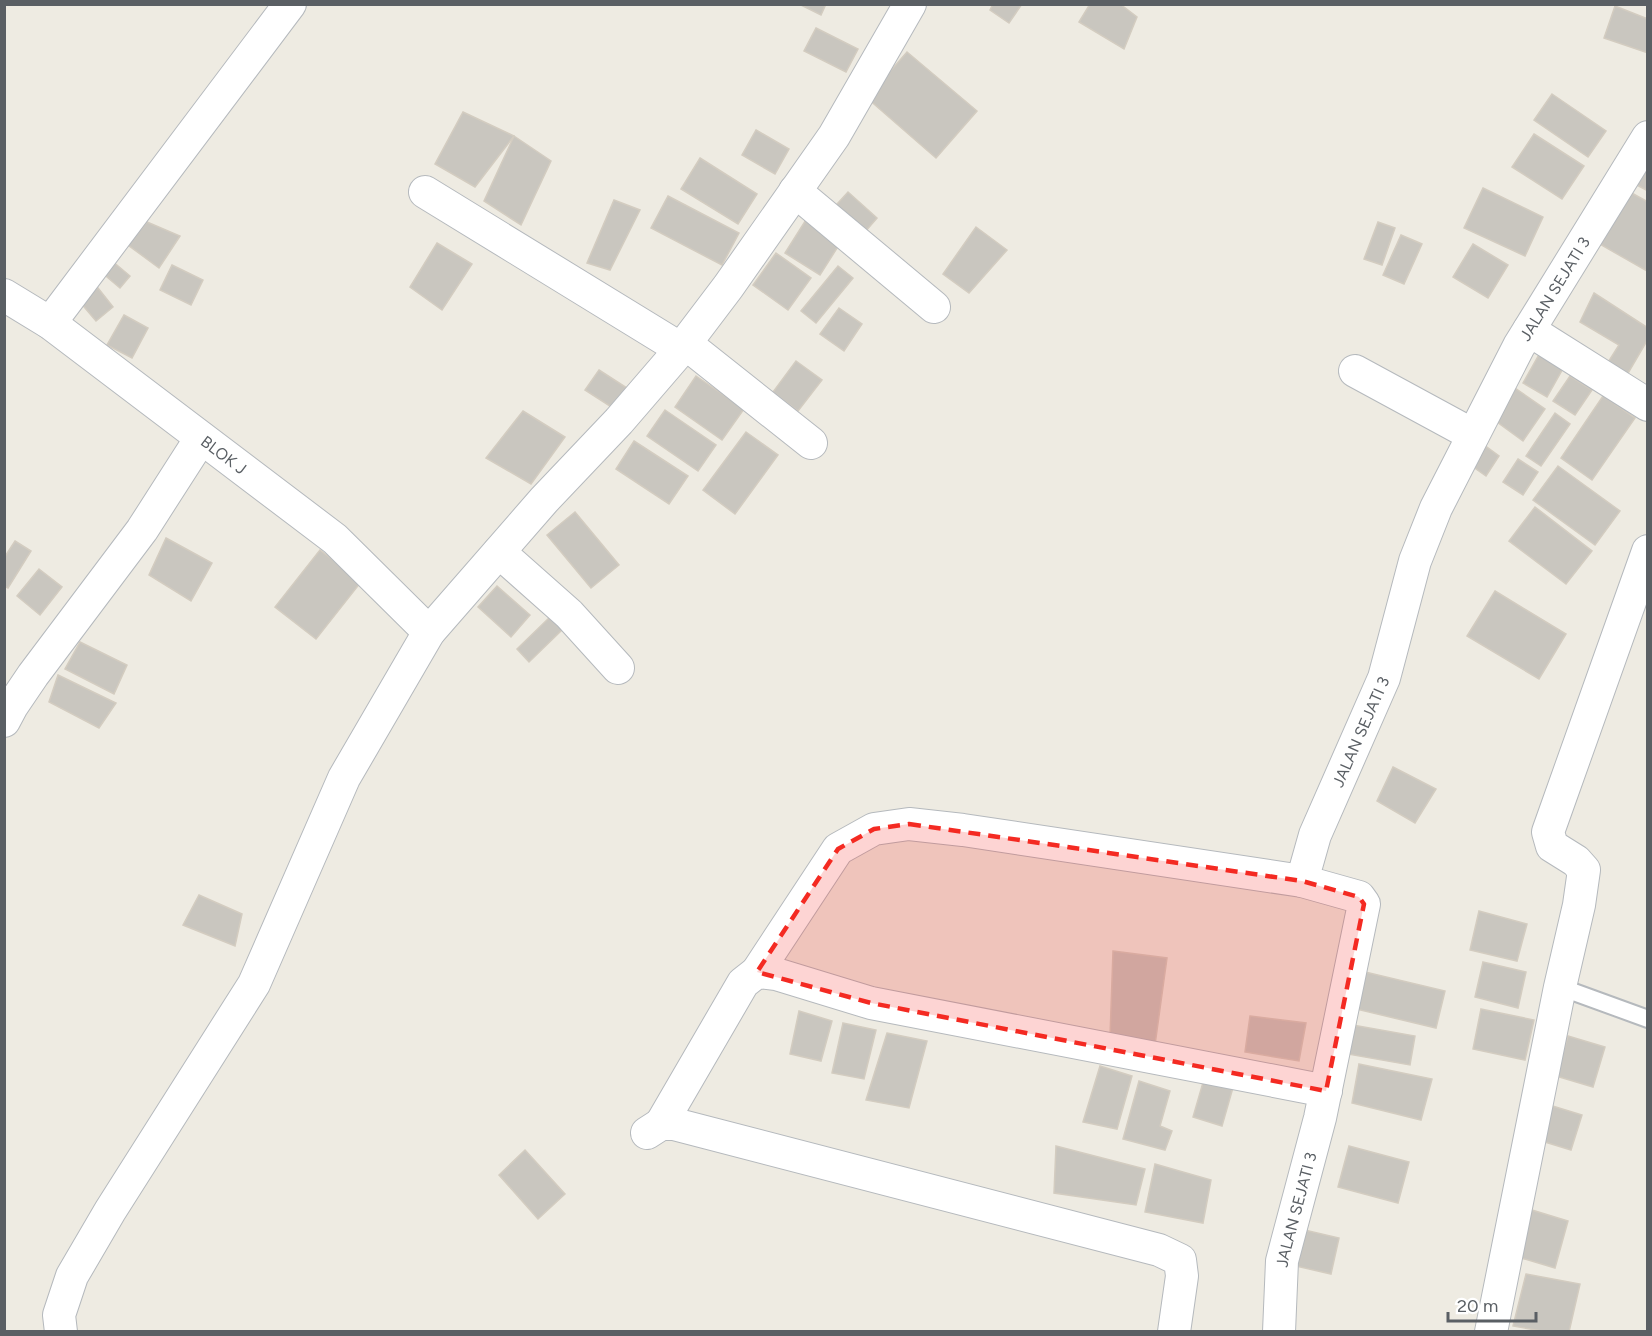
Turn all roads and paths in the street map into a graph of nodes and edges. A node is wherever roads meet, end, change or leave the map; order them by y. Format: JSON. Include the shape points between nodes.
{"nodes":[{"id":1,"x":290,"y":4,"type":"edge"},
{"id":2,"x":910,"y":4,"type":"edge"},
{"id":3,"x":1647,"y":137,"type":"edge"},
{"id":4,"x":795,"y":191,"type":"junction"},
{"id":5,"x":424,"y":192,"type":"dead end"},
{"id":6,"x":4,"y":295,"type":"edge"},
{"id":7,"x":934,"y":307,"type":"dead end"},
{"id":8,"x":50,"y":323,"type":"junction"},
{"id":9,"x":1529,"y":330,"type":"junction"},
{"id":10,"x":683,"y":346,"type":"junction"},
{"id":11,"x":1355,"y":371,"type":"dead end"},
{"id":12,"x":1647,"y":405,"type":"edge"},
{"id":13,"x":1473,"y":435,"type":"junction"},
{"id":14,"x":201,"y":438,"type":"junction"},
{"id":15,"x":811,"y":442,"type":"dead end"},
{"id":16,"x":1647,"y":551,"type":"edge"},
{"id":17,"x":499,"y":552,"type":"junction"},
{"id":18,"x":429,"y":632,"type":"junction"},
{"id":19,"x":618,"y":668,"type":"dead end"},
{"id":20,"x":4,"y":721,"type":"edge"},
{"id":21,"x":1302,"y":881,"type":"junction"},
{"id":22,"x":757,"y":972,"type":"junction"},
{"id":23,"x":1560,"y":987,"type":"junction"},
{"id":24,"x":1647,"y":1019,"type":"edge"},
{"id":25,"x":1326,"y":1091,"type":"junction"},
{"id":26,"x":61,"y":1332,"type":"edge"},
{"id":27,"x":1174,"y":1332,"type":"edge"},
{"id":28,"x":1279,"y":1332,"type":"edge"},
{"id":29,"x":1491,"y":1332,"type":"edge"}],
"edges":[{"from":1,"to":8,"type":"street"},
{"from":2,"to":4,"type":"street","via":[[834,136]]},
{"from":3,"to":9,"type":"street","name":"JALAN SEJATI 3"},
{"from":4,"to":7,"type":"street"},
{"from":4,"to":10,"type":"street"},
{"from":5,"to":10,"type":"street"},
{"from":6,"to":8,"type":"street","name":"BLOK J"},
{"from":8,"to":14,"type":"street","name":"BLOK J"},
{"from":9,"to":12,"type":"street"},
{"from":9,"to":13,"type":"street","name":"JALAN SEJATI 3"},
{"from":10,"to":15,"type":"street"},
{"from":10,"to":17,"type":"street"},
{"from":11,"to":13,"type":"street"},
{"from":13,"to":21,"type":"street","name":"JALAN SEJATI 3","via":[[1436,508],[1415,561],[1384,678],[1315,836]]},
{"from":14,"to":18,"type":"street","name":"BLOK J","via":[[335,539]]},
{"from":14,"to":20,"type":"street","via":[[142,530],[33,675]]},
{"from":16,"to":23,"type":"street","via":[[1548,832],[1552,846],[1584,870]]},
{"from":17,"to":18,"type":"street"},
{"from":17,"to":19,"type":"street","via":[[569,614]]},
{"from":18,"to":26,"type":"street","via":[[344,778],[254,984],[72,1276],[58,1315]]},
{"from":21,"to":22,"type":"street","via":[[963,830],[909,824],[874,829],[838,849]]},
{"from":21,"to":25,"type":"street","name":"JALAN SEJATI 3","via":[[1359,897],[1364,904]]},
{"from":22,"to":25,"type":"street","via":[[776,974],[871,1003]]},
{"from":22,"to":27,"type":"street","via":[[743,983],[654,1129],[674,1124],[1159,1250],[1180,1260],[1182,1276]]},
{"from":23,"to":24,"type":"lane"},
{"from":23,"to":29,"type":"street"},
{"from":25,"to":28,"type":"street","name":"JALAN SEJATI 3","via":[[1282,1261]]}]}
